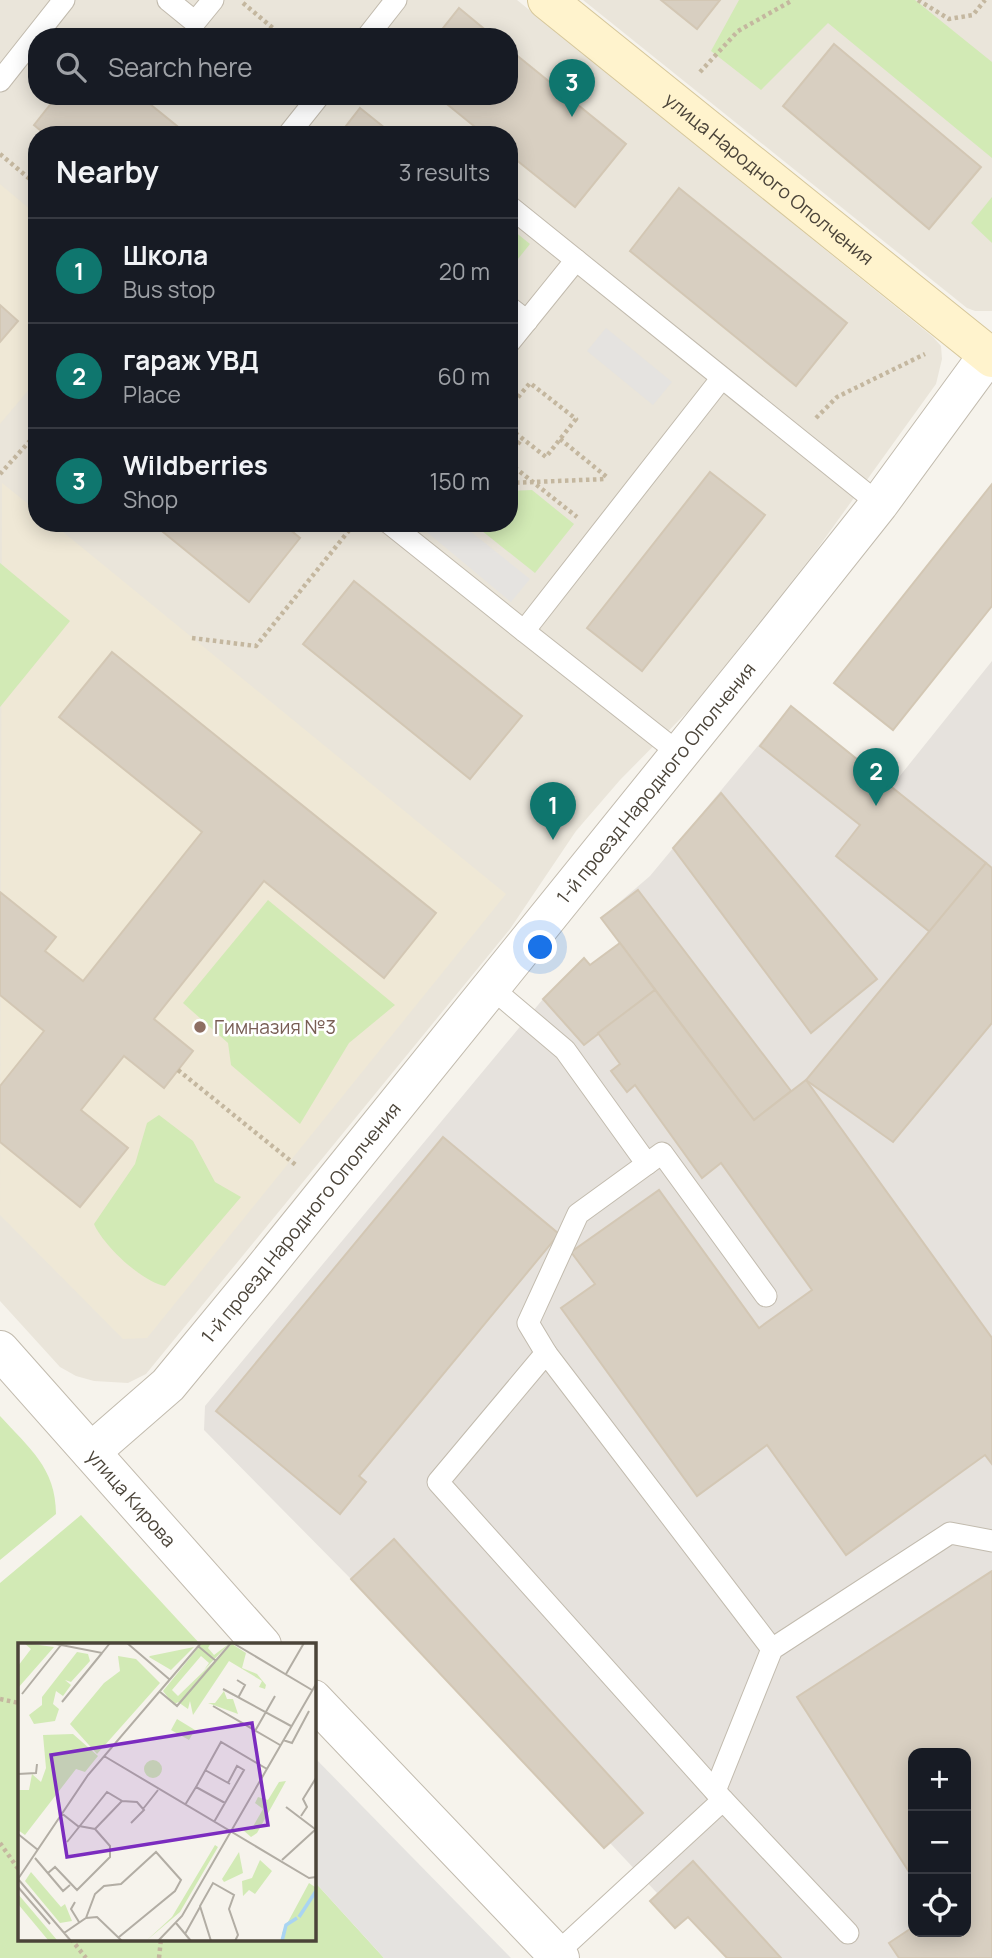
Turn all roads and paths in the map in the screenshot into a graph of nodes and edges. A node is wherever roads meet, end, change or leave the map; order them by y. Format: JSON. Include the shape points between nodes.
{"nodes":[{"id":1,"x":64,"y":0,"type":"edge"},
{"id":2,"x":168,"y":0,"type":"edge"},
{"id":3,"x":213,"y":0,"type":"edge"},
{"id":4,"x":240,"y":0,"type":"edge"},
{"id":5,"x":396,"y":0,"type":"edge"},
{"id":6,"x":547,"y":0,"type":"edge"},
{"id":7,"x":793,"y":0,"type":"edge"},
{"id":8,"x":918,"y":0,"type":"edge"},
{"id":9,"x":985,"y":0,"type":"edge"},
{"id":10,"x":42,"y":28,"type":"edge"},
{"id":11,"x":273,"y":28,"type":"edge"},
{"id":12,"x":374,"y":28,"type":"edge"},
{"id":13,"x":28,"y":45,"type":"edge"},
{"id":14,"x":700,"y":72,"type":"dead end"},
{"id":15,"x":0,"y":80,"type":"edge"},
{"id":16,"x":312,"y":105,"type":"edge"},
{"id":17,"x":295,"y":126,"type":"edge"},
{"id":18,"x":0,"y":154,"type":"edge"},
{"id":19,"x":28,"y":177,"type":"edge"},
{"id":20,"x":518,"y":213,"type":"edge"},
{"id":21,"x":576,"y":260,"type":"junction"},
{"id":22,"x":518,"y":314,"type":"edge"},
{"id":23,"x":527,"y":321,"type":"junction"},
{"id":24,"x":518,"y":332,"type":"edge"},
{"id":25,"x":929,"y":352,"type":"dead end"},
{"id":26,"x":990,"y":357,"type":"edge"},
{"id":27,"x":721,"y":379,"type":"junction"},
{"id":28,"x":518,"y":397,"type":"edge"},
{"id":29,"x":518,"y":436,"type":"edge"},
{"id":30,"x":796,"y":438,"type":"junction"},
{"id":31,"x":522,"y":439,"type":"junction"},
{"id":32,"x":560,"y":439,"type":"junction"},
{"id":33,"x":28,"y":443,"type":"edge"},
{"id":34,"x":518,"y":444,"type":"edge"},
{"id":35,"x":518,"y":470,"type":"edge"},
{"id":36,"x":0,"y":474,"type":"edge"},
{"id":37,"x":645,"y":477,"type":"junction"},
{"id":38,"x":608,"y":479,"type":"junction"},
{"id":39,"x":533,"y":482,"type":"junction"},
{"id":40,"x":518,"y":483,"type":"edge"},
{"id":41,"x":879,"y":504,"type":"junction"},
{"id":42,"x":348,"y":532,"type":"edge"},
{"id":43,"x":400,"y":532,"type":"edge"},
{"id":44,"x":599,"y":535,"type":"junction"},
{"id":45,"x":524,"y":631,"type":"junction"},
{"id":46,"x":192,"y":638,"type":"dead end"},
{"id":47,"x":680,"y":754,"type":"junction"},
{"id":48,"x":493,"y":989,"type":"junction"},
{"id":49,"x":178,"y":1070,"type":"dead end"},
{"id":50,"x":647,"y":1164,"type":"junction"},
{"id":51,"x":299,"y":1167,"type":"dead end"},
{"id":52,"x":765,"y":1296,"type":"dead end"},
{"id":53,"x":0,"y":1350,"type":"edge"},
{"id":54,"x":546,"y":1353,"type":"junction"},
{"id":55,"x":91,"y":1451,"type":"junction"},
{"id":56,"x":992,"y":1541,"type":"edge"},
{"id":57,"x":260,"y":1643,"type":"edge"},
{"id":58,"x":772,"y":1649,"type":"junction"},
{"id":59,"x":0,"y":1699,"type":"edge"},
{"id":60,"x":315,"y":1701,"type":"edge"},
{"id":61,"x":18,"y":1703,"type":"edge"},
{"id":62,"x":719,"y":1795,"type":"junction"},
{"id":63,"x":0,"y":1843,"type":"edge"},
{"id":64,"x":18,"y":1869,"type":"edge"},
{"id":65,"x":848,"y":1933,"type":"dead end"},
{"id":66,"x":72,"y":1940,"type":"edge"},
{"id":67,"x":161,"y":1940,"type":"edge"},
{"id":68,"x":558,"y":1956,"type":"edge"},
{"id":69,"x":86,"y":1958,"type":"edge"},
{"id":70,"x":159,"y":1958,"type":"edge"}],
"edges":[{"from":1,"to":10,"type":"lane"},
{"from":2,"to":3,"type":"lane","via":[[195,22]]},
{"from":4,"to":11,"type":"path"},
{"from":5,"to":12,"type":"lane"},
{"from":6,"to":26,"type":"main road","name":"улица Народного Ополчения"},
{"from":7,"to":14,"type":"path","via":[[738,31]]},
{"from":8,"to":9,"type":"path","via":[[949,19],[973,15]]},
{"from":13,"to":15,"type":"lane"},
{"from":16,"to":17,"type":"lane"},
{"from":18,"to":19,"type":"path"},
{"from":20,"to":21,"type":"lane"},
{"from":21,"to":23,"type":"lane"},
{"from":21,"to":27,"type":"lane"},
{"from":22,"to":23,"type":"lane"},
{"from":23,"to":24,"type":"lane"},
{"from":25,"to":30,"type":"path","via":[[837,397]]},
{"from":26,"to":41,"type":"street","name":"1-й проезд Народного Ополчения"},
{"from":27,"to":30,"type":"lane"},
{"from":27,"to":37,"type":"lane"},
{"from":28,"to":32,"type":"path","via":[[530,383],[576,419]]},
{"from":29,"to":31,"type":"path"},
{"from":30,"to":41,"type":"lane"},
{"from":31,"to":32,"type":"path","via":[[546,457]]},
{"from":31,"to":34,"type":"path"},
{"from":32,"to":38,"type":"path"},
{"from":33,"to":36,"type":"path"},
{"from":35,"to":39,"type":"path"},
{"from":37,"to":38,"type":"path"},
{"from":37,"to":44,"type":"lane"},
{"from":38,"to":39,"type":"path"},
{"from":39,"to":40,"type":"path"},
{"from":39,"to":44,"type":"path"},
{"from":41,"to":47,"type":"street","name":"1-й проезд Народного Ополчения"},
{"from":42,"to":46,"type":"path","via":[[256,646]]},
{"from":43,"to":45,"type":"lane"},
{"from":44,"to":45,"type":"lane"},
{"from":45,"to":47,"type":"lane"},
{"from":47,"to":48,"type":"street","name":"1-й проезд Народного Ополчения"},
{"from":48,"to":50,"type":"lane","via":[[565,1049]]},
{"from":48,"to":55,"type":"street","name":"1-й проезд Народного Ополчения","via":[[168,1385]]},
{"from":49,"to":51,"type":"path"},
{"from":50,"to":52,"type":"lane","via":[[662,1153]]},
{"from":50,"to":54,"type":"lane","via":[[578,1214],[528,1323]]},
{"from":53,"to":55,"type":"street","name":"улица Кирова"},
{"from":54,"to":58,"type":"lane"},
{"from":54,"to":62,"type":"lane","via":[[438,1482]]},
{"from":55,"to":57,"type":"street","name":"улица Кирова"},
{"from":56,"to":58,"type":"lane","via":[[950,1533]]},
{"from":58,"to":62,"type":"lane"},
{"from":59,"to":61,"type":"path"},
{"from":60,"to":68,"type":"street"},
{"from":62,"to":65,"type":"lane"},
{"from":62,"to":68,"type":"lane"},
{"from":63,"to":64,"type":"path"},
{"from":66,"to":69,"type":"path"},
{"from":67,"to":70,"type":"path"}]}
